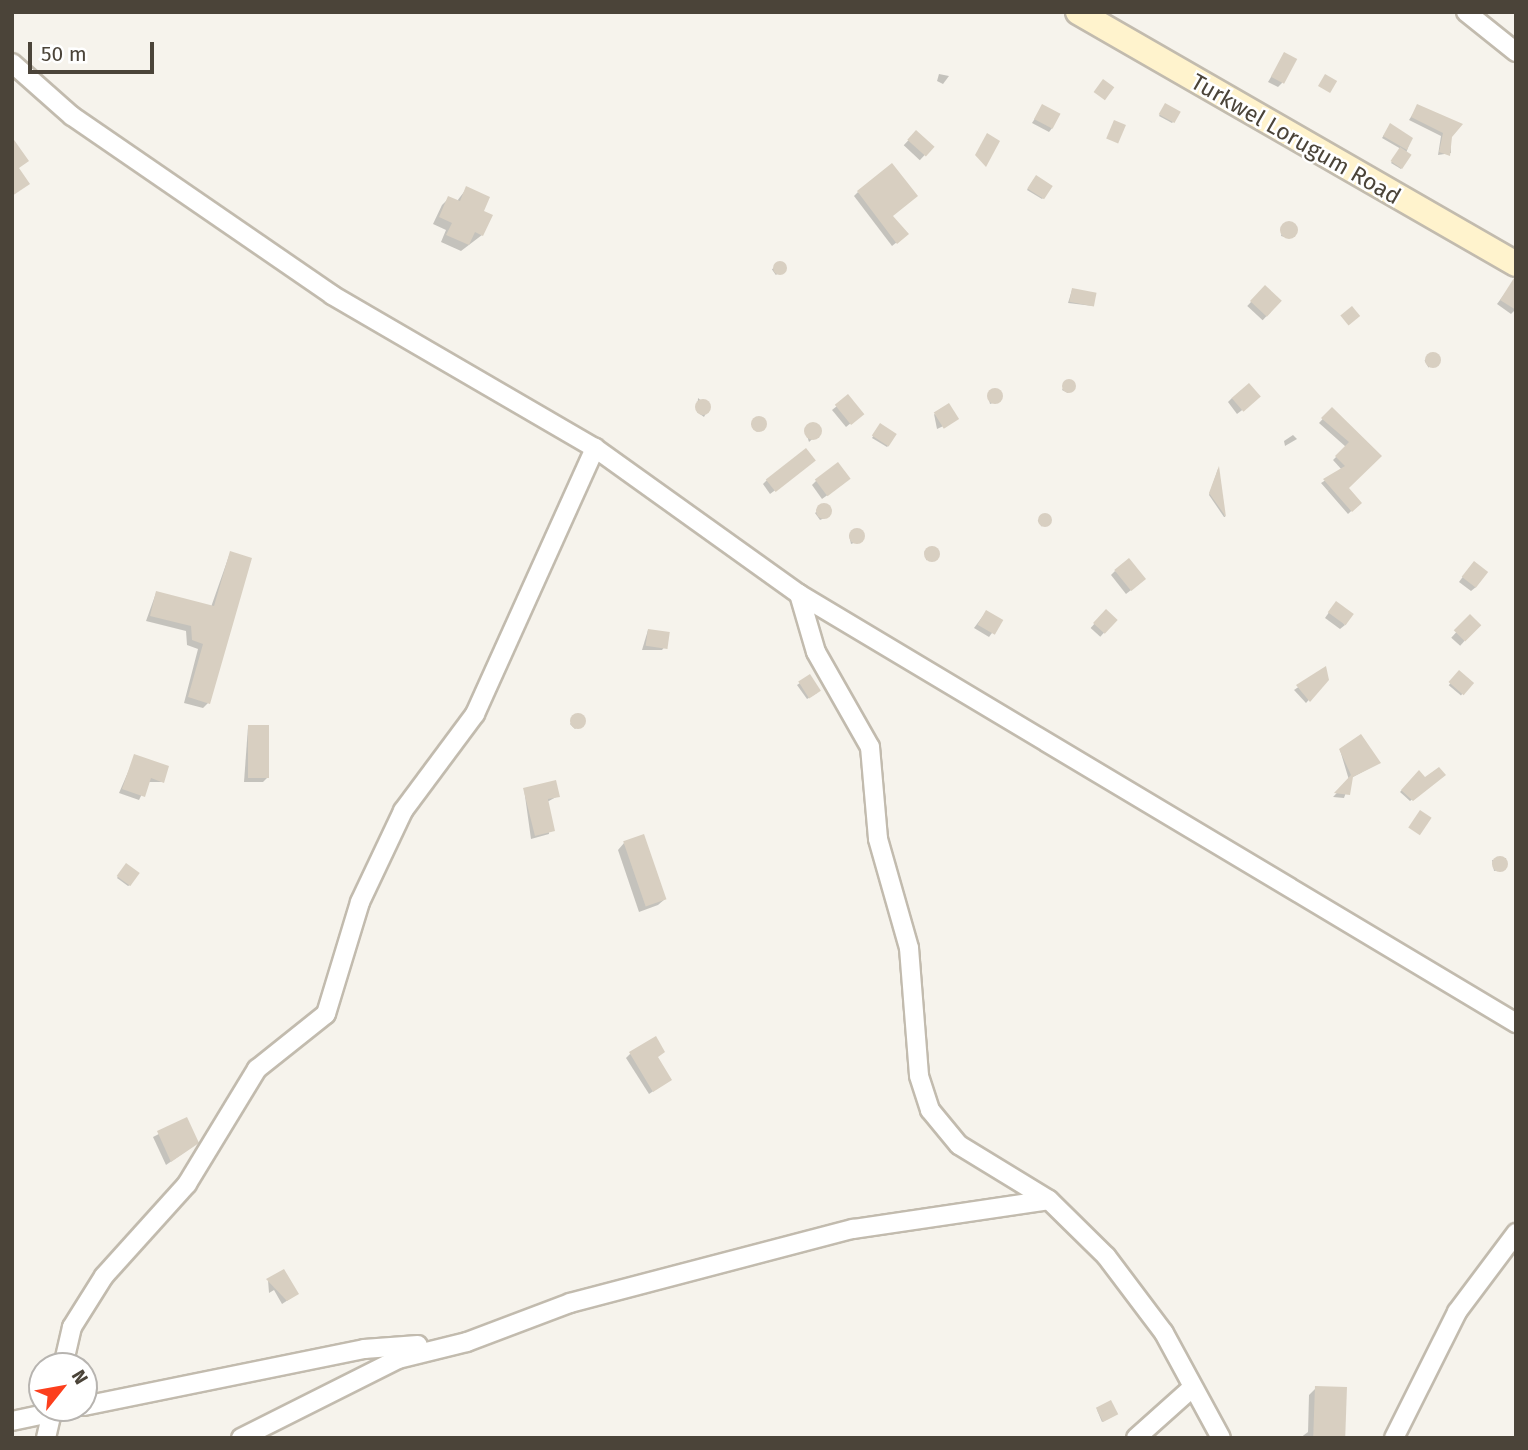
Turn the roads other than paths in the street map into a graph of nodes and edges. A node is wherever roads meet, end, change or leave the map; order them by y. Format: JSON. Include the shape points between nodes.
{"nodes":[{"id":1,"x":1078,"y":12,"type":"edge"},
{"id":2,"x":1466,"y":12,"type":"edge"},
{"id":3,"x":1516,"y":52,"type":"edge"},
{"id":4,"x":12,"y":63,"type":"edge"},
{"id":5,"x":1516,"y":264,"type":"edge"},
{"id":6,"x":595,"y":448,"type":"junction"},
{"id":7,"x":800,"y":594,"type":"junction"},
{"id":8,"x":1516,"y":1023,"type":"edge"},
{"id":9,"x":1049,"y":1200,"type":"junction"},
{"id":10,"x":1516,"y":1233,"type":"edge"},
{"id":11,"x":467,"y":1342,"type":"junction"},
{"id":12,"x":66,"y":1352,"type":"edge"},
{"id":13,"x":1192,"y":1388,"type":"junction"},
{"id":14,"x":98,"y":1403,"type":"edge"},
{"id":15,"x":241,"y":1438,"type":"edge"},
{"id":16,"x":1136,"y":1438,"type":"edge"},
{"id":17,"x":1221,"y":1438,"type":"edge"},
{"id":18,"x":1394,"y":1438,"type":"edge"}],
"edges":[{"from":1,"to":5,"type":"main road","name":"Turkwel Lorugum Road"},
{"from":2,"to":3,"type":"street"},
{"from":4,"to":6,"type":"street","via":[[72,116],[332,295]]},
{"from":6,"to":7,"type":"street"},
{"from":6,"to":12,"type":"street","via":[[475,714],[403,811],[386,845],[360,902],[326,1014],[257,1069],[187,1184],[104,1276],[72,1327]]},
{"from":7,"to":8,"type":"street"},
{"from":7,"to":9,"type":"street","via":[[817,652],[870,747],[878,839],[909,948],[919,1076],[930,1110],[959,1145]]},
{"from":9,"to":11,"type":"street","via":[[853,1229],[570,1303]]},
{"from":9,"to":13,"type":"street","via":[[1123,1278],[1164,1333]]},
{"from":10,"to":18,"type":"street","via":[[1457,1312]]},
{"from":11,"to":14,"type":"street","via":[[364,1349]]},
{"from":11,"to":15,"type":"street","via":[[398,1359]]},
{"from":13,"to":16,"type":"street"},
{"from":13,"to":17,"type":"street"}]}
